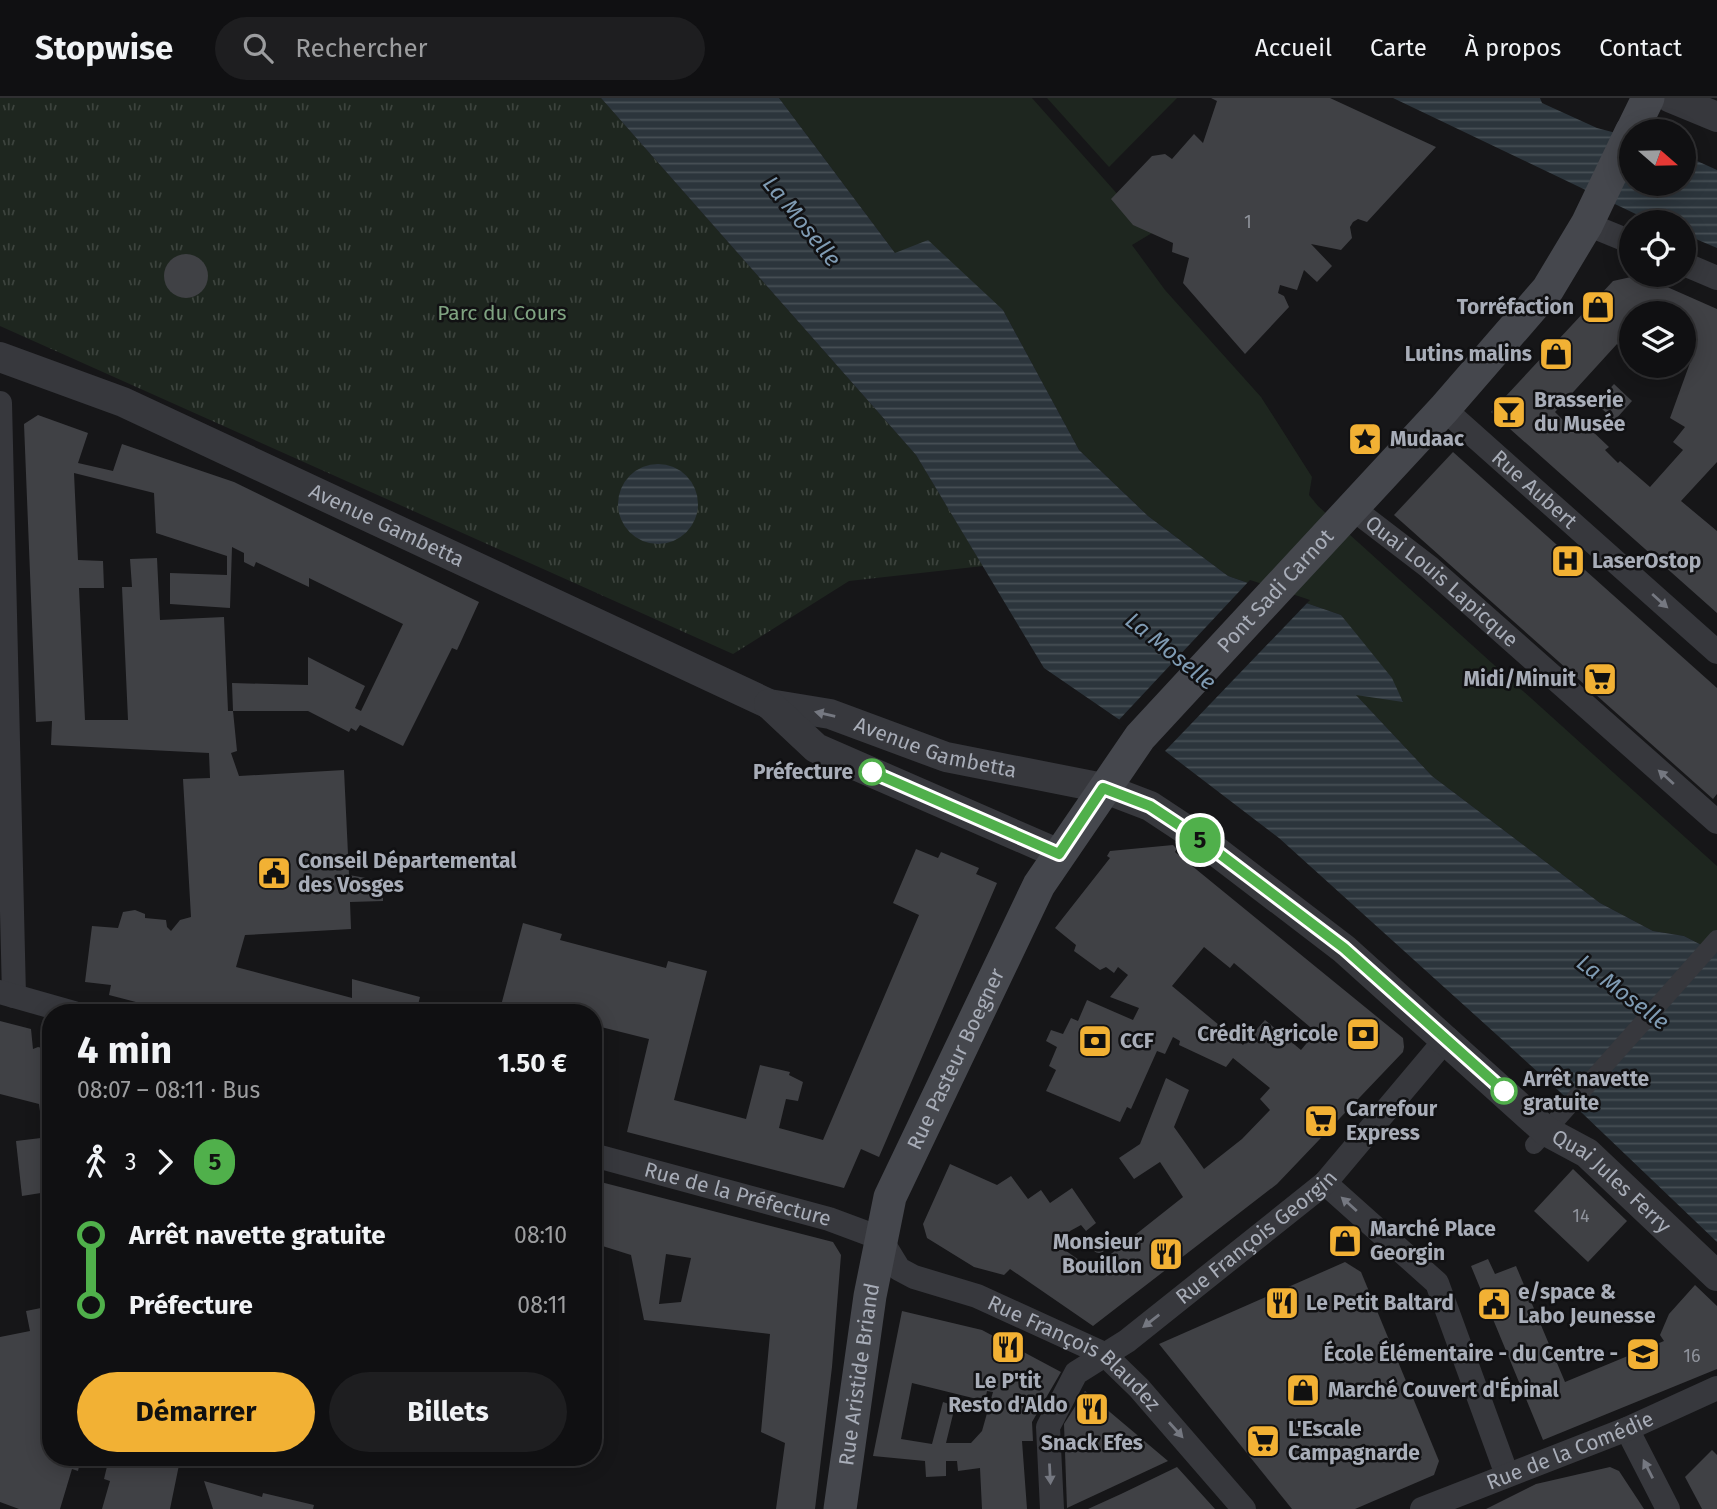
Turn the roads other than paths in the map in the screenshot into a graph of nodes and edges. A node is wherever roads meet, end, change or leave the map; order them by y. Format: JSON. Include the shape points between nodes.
{"nodes":[{"id":1,"x":1648,"y":98,"type":"edge"},
{"id":2,"x":1671,"y":98,"type":"edge"},
{"id":3,"x":1717,"y":117,"type":"edge"},
{"id":4,"x":1638,"y":119,"type":"edge"},
{"id":5,"x":1619,"y":157,"type":"edge"},
{"id":6,"x":1587,"y":224,"type":"junction"},
{"id":7,"x":1619,"y":237,"type":"edge"},
{"id":8,"x":1696,"y":269,"type":"edge"},
{"id":9,"x":1717,"y":278,"type":"edge"},
{"id":10,"x":0,"y":357,"type":"edge"},
{"id":11,"x":0,"y":403,"type":"edge"},
{"id":12,"x":1444,"y":410,"type":"junction"},
{"id":13,"x":1352,"y":508,"type":"junction"},
{"id":14,"x":1717,"y":652,"type":"edge"},
{"id":15,"x":769,"y":704,"type":"junction"},
{"id":16,"x":1103,"y":788,"type":"junction"},
{"id":17,"x":1717,"y":822,"type":"edge"},
{"id":18,"x":1059,"y":854,"type":"junction"},
{"id":19,"x":1717,"y":939,"type":"edge"},
{"id":20,"x":7,"y":994,"type":"edge"},
{"id":21,"x":42,"y":1004,"type":"edge"},
{"id":22,"x":1447,"y":1038,"type":"junction"},
{"id":23,"x":1540,"y":1138,"type":"junction"},
{"id":24,"x":602,"y":1157,"type":"edge"},
{"id":25,"x":1325,"y":1183,"type":"junction"},
{"id":26,"x":880,"y":1238,"type":"junction"},
{"id":27,"x":1717,"y":1276,"type":"edge"},
{"id":28,"x":1104,"y":1354,"type":"junction"},
{"id":29,"x":1717,"y":1388,"type":"edge"},
{"id":30,"x":1627,"y":1429,"type":"junction"},
{"id":31,"x":1507,"y":1475,"type":"junction"},
{"id":32,"x":1450,"y":1504,"type":"edge"},
{"id":33,"x":840,"y":1509,"type":"edge"},
{"id":34,"x":1052,"y":1509,"type":"edge"},
{"id":35,"x":1244,"y":1509,"type":"edge"},
{"id":36,"x":1422,"y":1509,"type":"edge"},
{"id":37,"x":1668,"y":1509,"type":"edge"}],
"edges":[{"from":1,"to":4,"type":"main road","name":"Pont Sadi Carnot"},
{"from":2,"to":3,"type":"street"},
{"from":5,"to":6,"type":"main road","name":"Pont Sadi Carnot"},
{"from":6,"to":7,"type":"street"},
{"from":6,"to":12,"type":"main road","name":"Pont Sadi Carnot","via":[[1548,289]]},
{"from":8,"to":9,"type":"street"},
{"from":10,"to":15,"type":"street","name":"Avenue Gambetta","via":[[123,402]]},
{"from":11,"to":20,"type":"street"},
{"from":12,"to":13,"type":"main road","name":"Pont Sadi Carnot"},
{"from":12,"to":14,"type":"street","name":"Rue Aubert","one_way":true},
{"from":13,"to":16,"type":"main road","name":"Pont Sadi Carnot","via":[[1140,737]]},
{"from":17,"to":13,"type":"street","name":"Quai Louis Lapicque","one_way":true,"via":[[1429,568]]},
{"from":16,"to":15,"type":"street","name":"Avenue Gambetta","one_way":true,"via":[[946,757],[830,714]]},
{"from":15,"to":18,"type":"street","name":"Avenue Gambetta","via":[[816,748]]},
{"from":16,"to":18,"type":"main road","name":"Rue Pasteur Boegner"},
{"from":16,"to":22,"type":"street","name":"Quai Jules Ferry","via":[[1150,806],[1200,839],[1344,948]]},
{"from":18,"to":26,"type":"main road","name":"Rue Pasteur Boegner","via":[[890,1196]]},
{"from":19,"to":23,"type":"street"},
{"from":20,"to":21,"type":"street"},
{"from":22,"to":23,"type":"street","name":"Quai Jules Ferry"},
{"from":22,"to":25,"type":"street","name":"Rue François Georgin"},
{"from":23,"to":27,"type":"street","name":"Quai Jules Ferry","via":[[1587,1153]]},
{"from":24,"to":26,"type":"street","name":"Rue de la Préfecture","via":[[829,1219]]},
{"from":25,"to":28,"type":"street","name":"Rue François Georgin","one_way":true},
{"from":31,"to":25,"type":"street","one_way":true,"via":[[1437,1283]]},
{"from":26,"to":28,"type":"street","name":"Rue François Blaudez","via":[[899,1269],[914,1278],[977,1296]]},
{"from":26,"to":33,"type":"main road","name":"Rue Aristide Briand"},
{"from":28,"to":34,"type":"street","name":"Rue François Georgin","one_way":true,"via":[[1076,1373],[1048,1427]]},
{"from":28,"to":35,"type":"street","name":"Rue François Blaudez","one_way":true},
{"from":29,"to":30,"type":"street","name":"Rue de la Comédie"},
{"from":30,"to":31,"type":"street","name":"Rue de la Comédie"},
{"from":37,"to":30,"type":"street","one_way":true},
{"from":31,"to":32,"type":"street","name":"Rue de la Comédie"},
{"from":32,"to":36,"type":"street","name":"Rue de la Comédie"}]}
